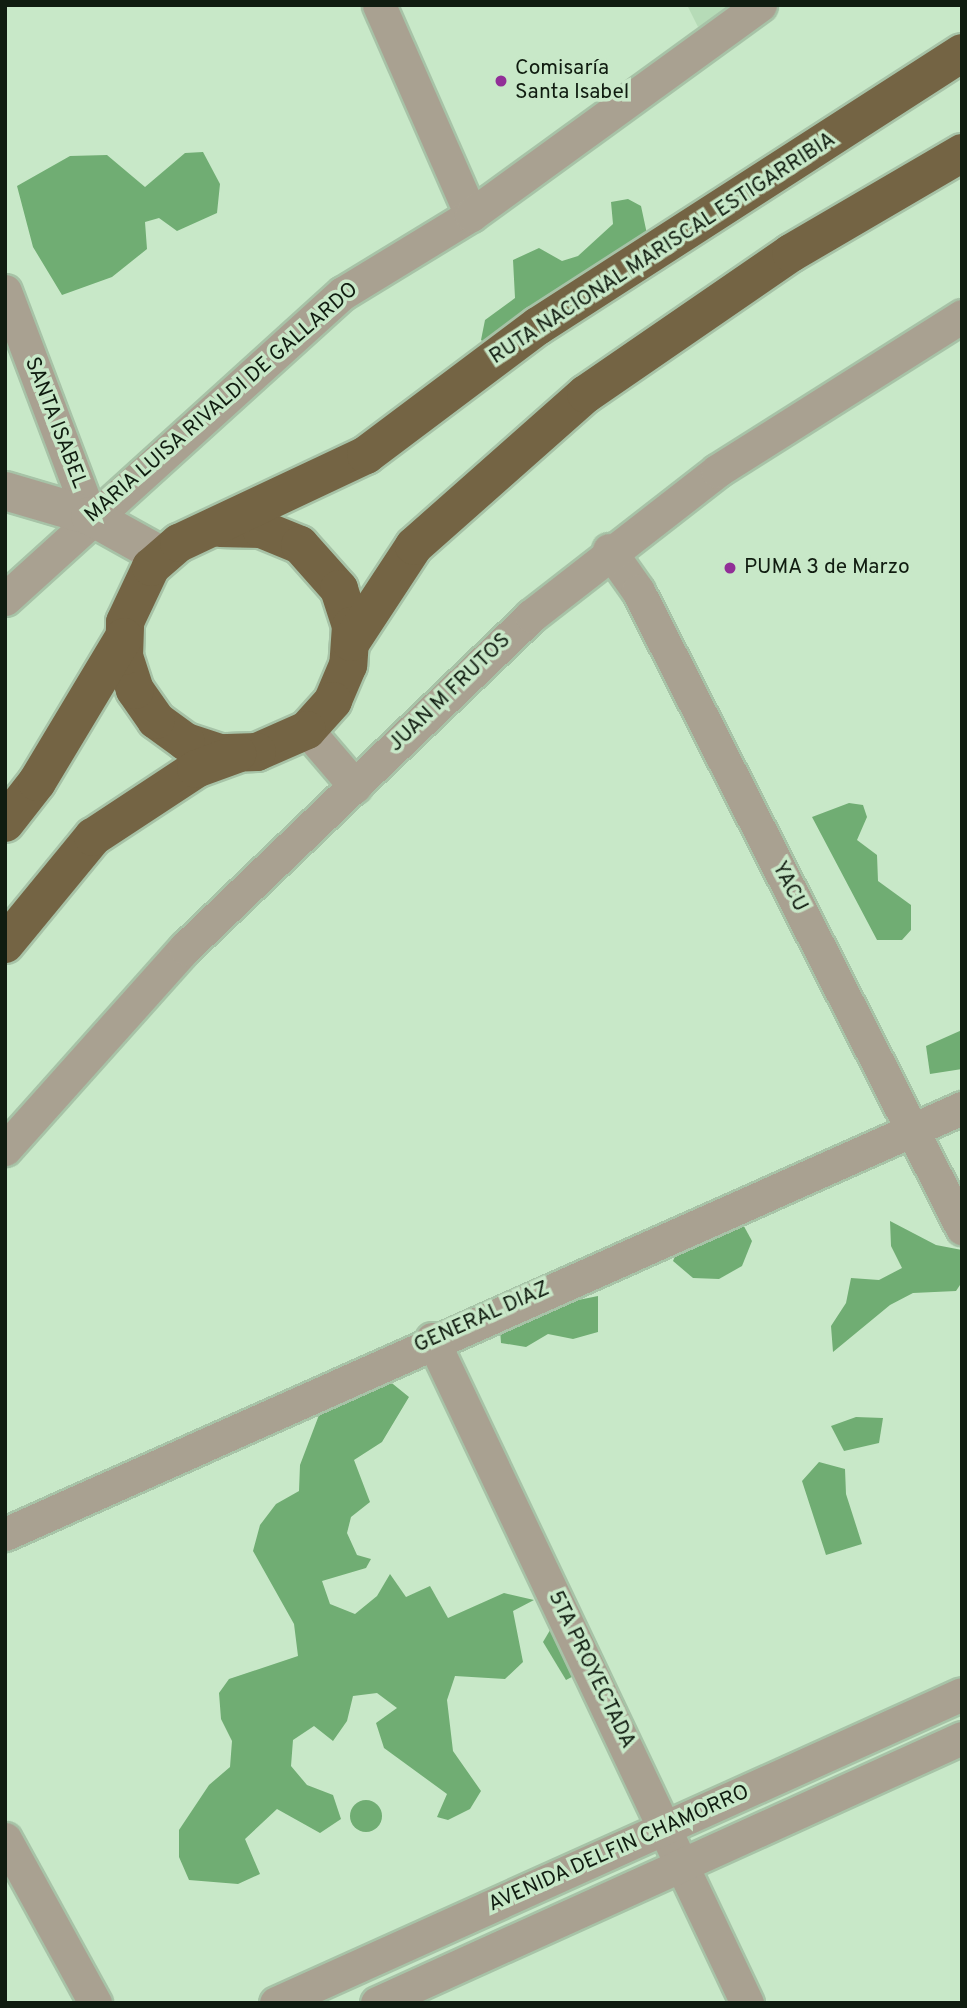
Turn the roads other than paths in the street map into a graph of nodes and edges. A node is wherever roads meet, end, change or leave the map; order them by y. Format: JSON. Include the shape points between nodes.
{"nodes":[{"id":1,"x":379,"y":5,"type":"edge"},
{"id":2,"x":760,"y":5,"type":"edge"},
{"id":3,"x":962,"y":53,"type":"edge"},
{"id":4,"x":962,"y":153,"type":"edge"},
{"id":5,"x":471,"y":215,"type":"junction"},
{"id":6,"x":5,"y":291,"type":"edge"},
{"id":7,"x":962,"y":316,"type":"edge"},
{"id":8,"x":5,"y":491,"type":"edge"},
{"id":9,"x":90,"y":516,"type":"junction"},
{"id":10,"x":220,"y":528,"type":"junction"},
{"id":11,"x":609,"y":550,"type":"junction"},
{"id":12,"x":162,"y":556,"type":"junction"},
{"id":13,"x":5,"y":599,"type":"edge"},
{"id":14,"x":124,"y":637,"type":"junction"},
{"id":15,"x":351,"y":642,"type":"junction"},
{"id":16,"x":307,"y":730,"type":"junction"},
{"id":17,"x":239,"y":754,"type":"junction"},
{"id":18,"x":355,"y":786,"type":"junction"},
{"id":19,"x":5,"y":823,"type":"edge"},
{"id":20,"x":5,"y":944,"type":"edge"},
{"id":21,"x":962,"y":1108,"type":"edge"},
{"id":22,"x":912,"y":1130,"type":"junction"},
{"id":23,"x":5,"y":1149,"type":"edge"},
{"id":24,"x":962,"y":1228,"type":"edge"},
{"id":25,"x":432,"y":1339,"type":"junction"},
{"id":26,"x":5,"y":1534,"type":"edge"},
{"id":27,"x":962,"y":1694,"type":"edge"},
{"id":28,"x":962,"y":1738,"type":"edge"},
{"id":29,"x":666,"y":1827,"type":"junction"},
{"id":30,"x":5,"y":1839,"type":"edge"},
{"id":31,"x":683,"y":1865,"type":"junction"},
{"id":32,"x":95,"y":2003,"type":"edge"},
{"id":33,"x":276,"y":2003,"type":"edge"},
{"id":34,"x":377,"y":2003,"type":"edge"},
{"id":35,"x":747,"y":2003,"type":"edge"}],
"edges":[{"from":1,"to":5,"type":"street"},
{"from":2,"to":5,"type":"street","name":"MARIA LUISA RIVALDI DE GALLARDO"},
{"from":3,"to":10,"type":"highway","name":"RUTA NACIONAL MARISCAL ESTIGARRIBIA","via":[[538,326],[366,455]]},
{"from":4,"to":15,"type":"highway","via":[[791,253],[586,394],[414,546]]},
{"from":5,"to":9,"type":"street","name":"MARIA LUISA RIVALDI DE GALLARDO","via":[[343,293]]},
{"from":6,"to":9,"type":"street","name":"SANTA ISABEL"},
{"from":7,"to":11,"type":"street","name":"JUAN M FRUTOS","via":[[717,471]]},
{"from":8,"to":9,"type":"street"},
{"from":9,"to":12,"type":"street"},
{"from":9,"to":13,"type":"street","name":"MARIA LUISA RIVALDI DE GALLARDO"},
{"from":10,"to":12,"type":"highway"},
{"from":10,"to":15,"type":"highway","via":[[271,532],[316,558],[339,589]]},
{"from":11,"to":18,"type":"street","name":"JUAN M FRUTOS","via":[[482,659]]},
{"from":11,"to":22,"type":"street","name":"YACU","via":[[638,591]]},
{"from":12,"to":14,"type":"highway","via":[[134,593]]},
{"from":14,"to":17,"type":"highway","via":[[128,674],[156,720],[186,742]]},
{"from":14,"to":19,"type":"highway","via":[[37,782]]},
{"from":15,"to":16,"type":"highway","via":[[343,683]]},
{"from":16,"to":17,"type":"highway","via":[[275,748]]},
{"from":16,"to":18,"type":"street"},
{"from":17,"to":20,"type":"highway","via":[[196,769],[103,829]]},
{"from":18,"to":23,"type":"street","name":"JUAN M FRUTOS","via":[[185,948]]},
{"from":21,"to":22,"type":"street","name":"GENERAL DIAZ"},
{"from":22,"to":24,"type":"street","name":"YACU"},
{"from":22,"to":25,"type":"street","name":"GENERAL DIAZ"},
{"from":25,"to":26,"type":"street","name":"GENERAL DIAZ"},
{"from":25,"to":29,"type":"street","name":"5TA PROYECTADA"},
{"from":27,"to":29,"type":"street","name":"AVENIDA DELFIN CHAMORRO"},
{"from":28,"to":31,"type":"street","name":"AVENIDA DELFIN CHAMORRO"},
{"from":29,"to":31,"type":"street","name":"5TA PROYECTADA"},
{"from":29,"to":33,"type":"street","name":"AVENIDA DELFIN CHAMORRO"},
{"from":30,"to":32,"type":"street"},
{"from":31,"to":34,"type":"street","name":"AVENIDA DELFIN CHAMORRO"},
{"from":31,"to":35,"type":"street","name":"5TA PROYECTADA"}]}
